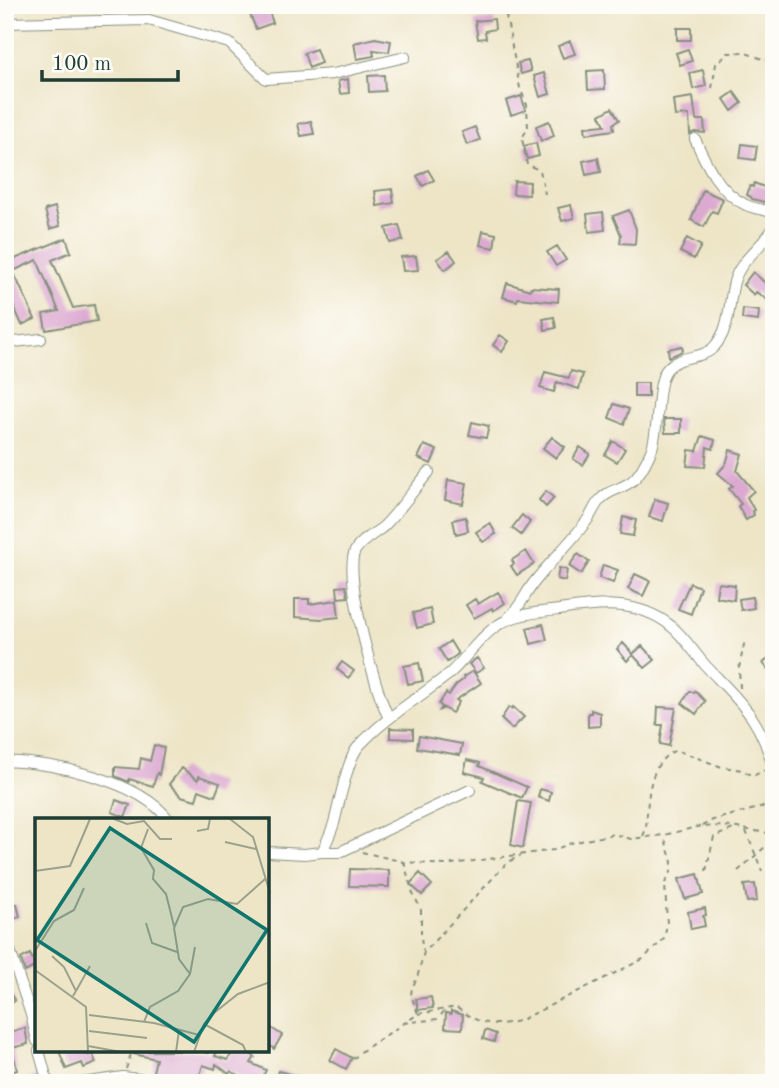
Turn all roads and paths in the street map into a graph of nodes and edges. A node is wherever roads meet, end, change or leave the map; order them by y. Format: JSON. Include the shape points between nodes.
{"nodes":[{"id":1,"x":504,"y":5,"type":"edge"},
{"id":2,"x":5,"y":23,"type":"edge"},
{"id":3,"x":405,"y":57,"type":"dead end"},
{"id":4,"x":774,"y":63,"type":"edge"},
{"id":5,"x":712,"y":88,"type":"dead end"},
{"id":6,"x":695,"y":139,"type":"dead end"},
{"id":7,"x":545,"y":194,"type":"dead end"},
{"id":8,"x":774,"y":212,"type":"edge"},
{"id":9,"x":774,"y":227,"type":"edge"},
{"id":10,"x":41,"y":339,"type":"dead end"},
{"id":11,"x":5,"y":343,"type":"edge"},
{"id":12,"x":429,"y":472,"type":"dead end"},
{"id":13,"x":505,"y":620,"type":"junction"},
{"id":14,"x":745,"y":640,"type":"dead end"},
{"id":15,"x":741,"y":701,"type":"junction"},
{"id":16,"x":389,"y":718,"type":"junction"},
{"id":17,"x":5,"y":761,"type":"edge"},
{"id":18,"x":773,"y":769,"type":"edge"},
{"id":19,"x":470,"y":790,"type":"dead end"},
{"id":20,"x":774,"y":804,"type":"edge"},
{"id":21,"x":167,"y":818,"type":"edge"},
{"id":22,"x":700,"y":827,"type":"junction"},
{"id":23,"x":734,"y":828,"type":"junction"},
{"id":24,"x":746,"y":830,"type":"junction"},
{"id":25,"x":774,"y":834,"type":"edge"},
{"id":26,"x":664,"y":835,"type":"junction"},
{"id":27,"x":642,"y":837,"type":"junction"},
{"id":28,"x":774,"y":839,"type":"edge"},
{"id":29,"x":270,"y":852,"type":"edge"},
{"id":30,"x":322,"y":852,"type":"junction"},
{"id":31,"x":340,"y":852,"type":"junction"},
{"id":32,"x":524,"y":854,"type":"junction"},
{"id":33,"x":755,"y":854,"type":"junction"},
{"id":34,"x":404,"y":862,"type":"junction"},
{"id":35,"x":738,"y":871,"type":"dead end"},
{"id":36,"x":762,"y":871,"type":"dead end"},
{"id":37,"x":706,"y":872,"type":"dead end"},
{"id":38,"x":5,"y":935,"type":"edge"},
{"id":39,"x":424,"y":952,"type":"junction"},
{"id":40,"x":18,"y":970,"type":"junction"},
{"id":41,"x":5,"y":974,"type":"edge"},
{"id":42,"x":445,"y":1009,"type":"junction"},
{"id":43,"x":418,"y":1014,"type":"junction"},
{"id":44,"x":402,"y":1023,"type":"junction"},
{"id":45,"x":35,"y":1034,"type":"edge"},
{"id":46,"x":40,"y":1053,"type":"edge"},
{"id":47,"x":132,"y":1053,"type":"edge"},
{"id":48,"x":353,"y":1059,"type":"dead end"},
{"id":49,"x":123,"y":1080,"type":"edge"},
{"id":50,"x":48,"y":1083,"type":"edge"},
{"id":51,"x":82,"y":1083,"type":"edge"},
{"id":52,"x":169,"y":1083,"type":"edge"}],
"edges":[{"from":1,"to":7,"type":"path","via":[[527,105],[523,148],[527,165],[540,170]]},
{"from":2,"to":3,"type":"street","via":[[149,20],[229,43],[266,79],[333,74]]},
{"from":4,"to":5,"type":"path","via":[[728,52],[716,64]]},
{"from":6,"to":8,"type":"street","via":[[706,164],[733,197],[747,206]]},
{"from":9,"to":13,"type":"street","via":[[734,281],[724,332],[713,349],[667,368],[651,451],[634,479],[599,500],[519,609]]},
{"from":10,"to":11,"type":"street"},
{"from":12,"to":16,"type":"street","via":[[384,526],[355,550],[352,565],[361,628]]},
{"from":13,"to":15,"type":"street","via":[[596,605],[628,605],[671,626]]},
{"from":13,"to":16,"type":"street","via":[[452,671]]},
{"from":14,"to":15,"type":"path","via":[[739,668]]},
{"from":15,"to":18,"type":"street","via":[[763,737]]},
{"from":16,"to":30,"type":"street","via":[[356,748]]},
{"from":17,"to":21,"type":"street","via":[[93,777],[141,795]]},
{"from":18,"to":27,"type":"path","via":[[753,776],[676,750],[664,755],[653,776]]},
{"from":19,"to":31,"type":"street"},
{"from":20,"to":22,"type":"path"},
{"from":22,"to":23,"type":"path"},
{"from":22,"to":26,"type":"path"},
{"from":23,"to":24,"type":"path"},
{"from":23,"to":37,"type":"path","via":[[714,837]]},
{"from":24,"to":25,"type":"path"},
{"from":24,"to":33,"type":"path"},
{"from":26,"to":27,"type":"path"},
{"from":26,"to":42,"type":"path","via":[[673,862],[665,883],[667,924],[664,939],[643,958],[504,1025],[477,1021],[456,1007]]},
{"from":27,"to":32,"type":"path","via":[[614,834]]},
{"from":28,"to":33,"type":"path"},
{"from":29,"to":30,"type":"street"},
{"from":30,"to":31,"type":"street"},
{"from":31,"to":34,"type":"path","via":[[364,852]]},
{"from":32,"to":34,"type":"path","via":[[445,865]]},
{"from":32,"to":39,"type":"path","via":[[507,863]]},
{"from":33,"to":35,"type":"path"},
{"from":33,"to":36,"type":"path"},
{"from":34,"to":39,"type":"path","via":[[421,910]]},
{"from":38,"to":40,"type":"street"},
{"from":39,"to":43,"type":"path","via":[[411,995]]},
{"from":40,"to":41,"type":"street"},
{"from":40,"to":45,"type":"street"},
{"from":42,"to":43,"type":"path"},
{"from":42,"to":44,"type":"path","via":[[438,1019]]},
{"from":43,"to":44,"type":"path"},
{"from":44,"to":48,"type":"path"},
{"from":46,"to":50,"type":"street"},
{"from":47,"to":49,"type":"path"},
{"from":49,"to":51,"type":"street"},
{"from":49,"to":52,"type":"street"}]}
